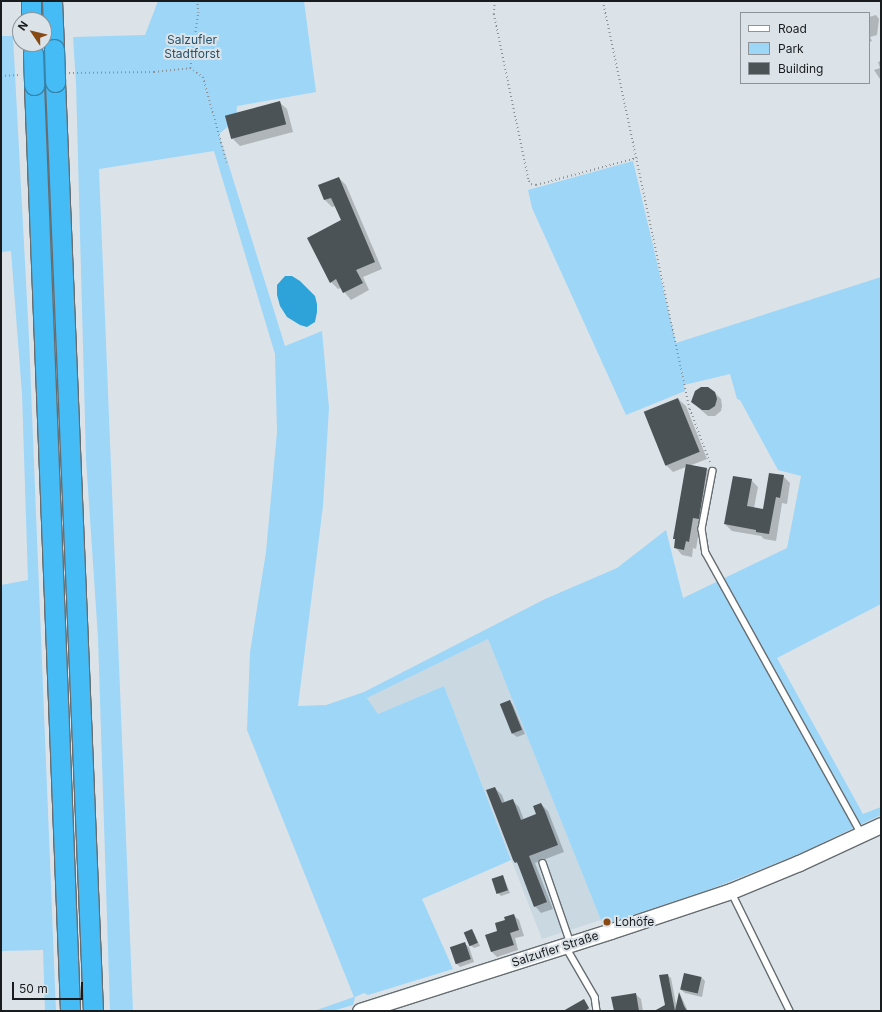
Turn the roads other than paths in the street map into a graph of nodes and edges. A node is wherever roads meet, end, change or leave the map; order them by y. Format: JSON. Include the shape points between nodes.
{"nodes":[{"id":1,"x":53,"y":3,"type":"edge"},
{"id":2,"x":32,"y":52,"type":"edge"},
{"id":3,"x":713,"y":470,"type":"road end"},
{"id":4,"x":881,"y":825,"type":"edge"},
{"id":5,"x":862,"y":834,"type":"junction"},
{"id":6,"x":543,"y":863,"type":"dead end"},
{"id":7,"x":731,"y":890,"type":"junction"},
{"id":8,"x":568,"y":945,"type":"junction"},
{"id":9,"x":70,"y":1011,"type":"edge"},
{"id":10,"x":93,"y":1011,"type":"edge"},
{"id":11,"x":360,"y":1011,"type":"edge"},
{"id":12,"x":597,"y":1011,"type":"edge"},
{"id":13,"x":790,"y":1011,"type":"edge"}],
"edges":[{"from":1,"to":10,"type":"highway","bridge":true,"via":[[54,49],[59,78]]},
{"from":2,"to":9,"type":"highway","bridge":true,"via":[[29,80]]},
{"from":3,"to":5,"type":"lane","via":[[702,529],[706,553]]},
{"from":4,"to":5,"type":"main road","name":"Salzufler Straße"},
{"from":5,"to":7,"type":"main road","name":"Salzufler Straße"},
{"from":6,"to":8,"type":"lane"},
{"from":7,"to":8,"type":"main road","name":"Salzufler Straße"},
{"from":7,"to":13,"type":"lane"},
{"from":8,"to":11,"type":"main road","name":"Salzufler Straße"},
{"from":8,"to":12,"type":"lane","via":[[595,997]]}]}
